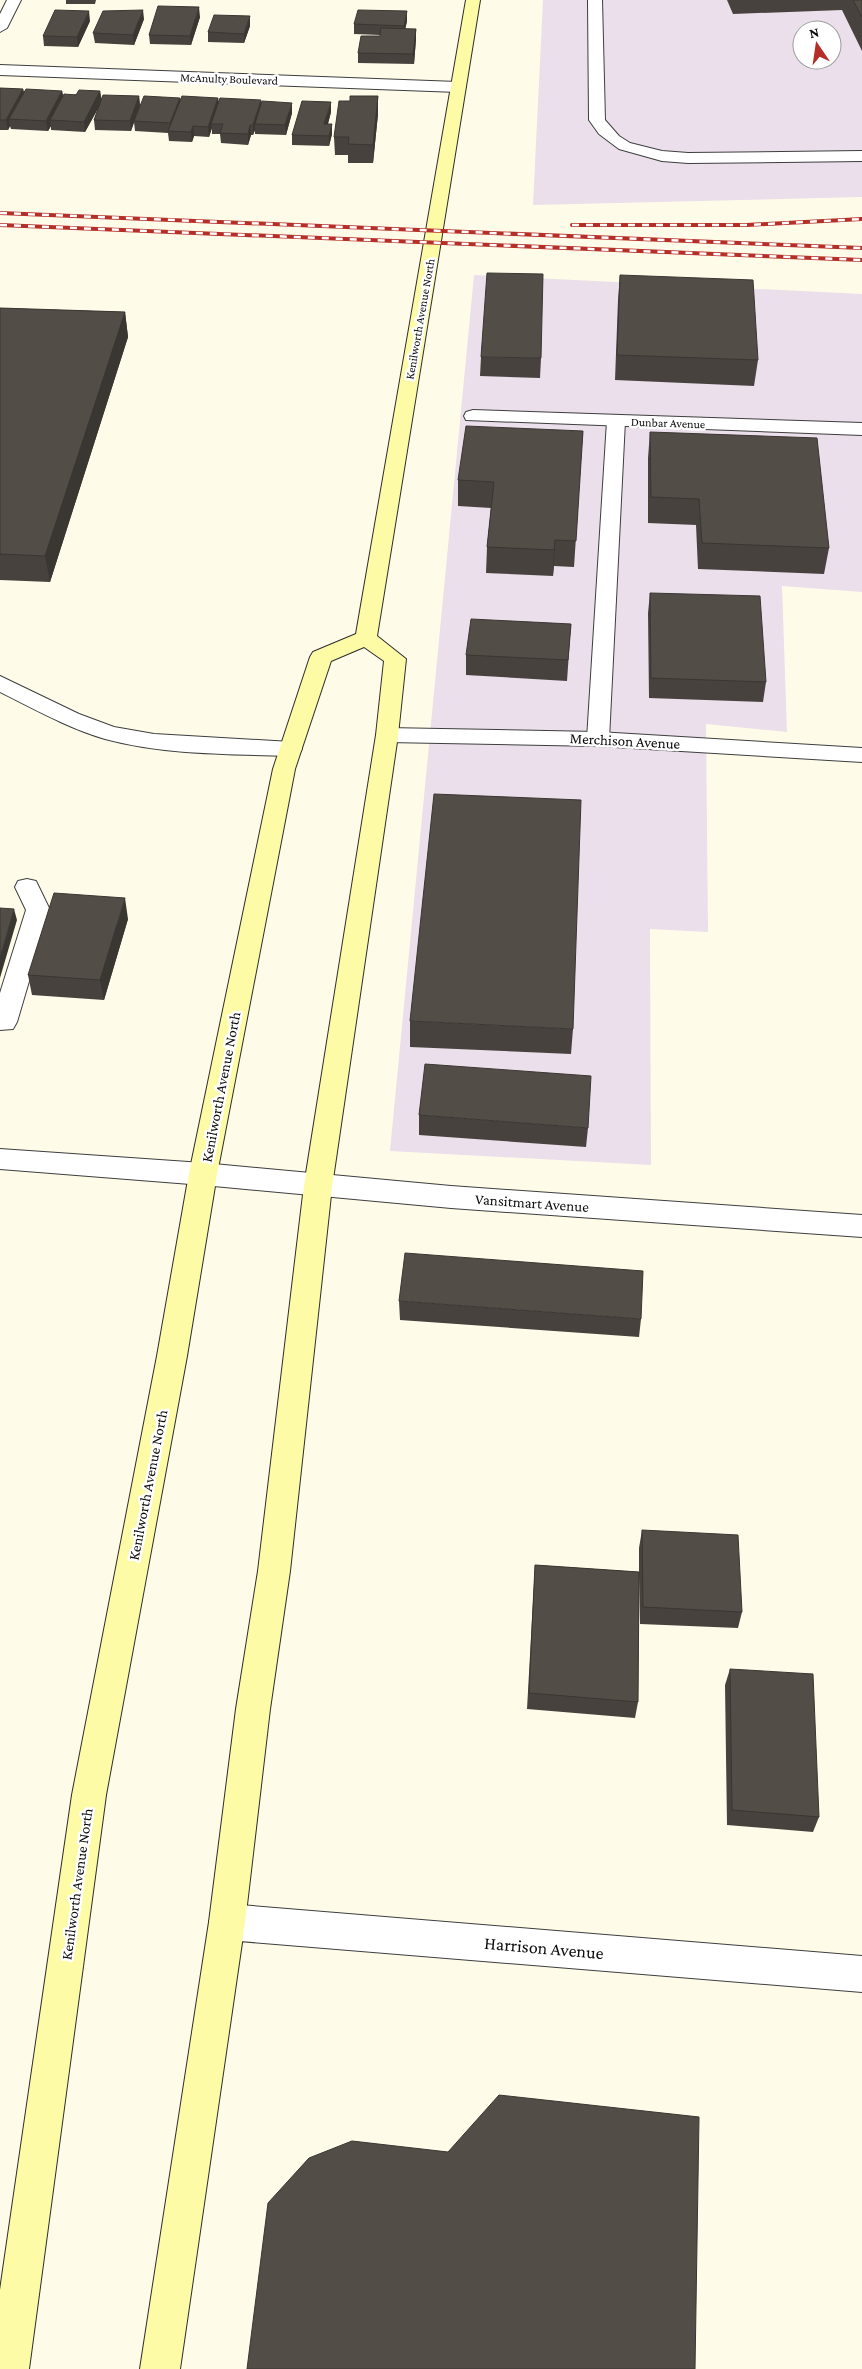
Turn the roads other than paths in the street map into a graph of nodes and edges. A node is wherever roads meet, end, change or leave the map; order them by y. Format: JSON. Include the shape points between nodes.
{"nodes":[{"id":1,"x":14,"y":0,"type":"edge"},
{"id":2,"x":473,"y":0,"type":"edge"},
{"id":3,"x":595,"y":0,"type":"edge"},
{"id":4,"x":0,"y":28,"type":"edge"},
{"id":5,"x":0,"y":70,"type":"edge"},
{"id":6,"x":458,"y":87,"type":"junction"},
{"id":7,"x":862,"y":156,"type":"edge"},
{"id":8,"x":473,"y":416,"type":"dead end"},
{"id":9,"x":616,"y":421,"type":"junction"},
{"id":10,"x":862,"y":429,"type":"edge"},
{"id":11,"x":366,"y":638,"type":"junction"},
{"id":12,"x":0,"y":683,"type":"edge"},
{"id":13,"x":387,"y":735,"type":"junction"},
{"id":14,"x":598,"y":739,"type":"junction"},
{"id":15,"x":291,"y":749,"type":"junction"},
{"id":16,"x":862,"y":755,"type":"edge"},
{"id":17,"x":27,"y":888,"type":"dead end"},
{"id":18,"x":4,"y":1022,"type":"dead end"},
{"id":19,"x":0,"y":1159,"type":"edge"},
{"id":20,"x":203,"y":1174,"type":"junction"},
{"id":21,"x":318,"y":1186,"type":"junction"},
{"id":22,"x":862,"y":1226,"type":"edge"},
{"id":23,"x":227,"y":1922,"type":"junction"},
{"id":24,"x":862,"y":1974,"type":"edge"},
{"id":25,"x":9,"y":2369,"type":"edge"},
{"id":26,"x":160,"y":2369,"type":"edge"}],
"edges":[{"from":1,"to":4,"type":"street"},
{"from":2,"to":6,"type":"main road","name":"Kenilworth Avenue North"},
{"from":3,"to":7,"type":"street","via":[[597,120],[603,132],[616,142],[652,154],[688,158]]},
{"from":5,"to":6,"type":"street","name":"McAnulty Boulevard"},
{"from":6,"to":11,"type":"main road","name":"Kenilworth Avenue North"},
{"from":8,"to":9,"type":"street","name":"Dunbar Avenue"},
{"from":9,"to":10,"type":"street","name":"Dunbar Avenue"},
{"from":9,"to":14,"type":"street"},
{"from":11,"to":13,"type":"main road","via":[[394,659]]},
{"from":11,"to":15,"type":"main road","name":"Kenilworth Avenue North","via":[[321,658]]},
{"from":12,"to":15,"type":"street","via":[[71,719],[110,733],[164,742]]},
{"from":13,"to":14,"type":"street","name":"Merchison Avenue"},
{"from":13,"to":21,"type":"main road"},
{"from":14,"to":16,"type":"street","name":"Merchison Avenue"},
{"from":15,"to":20,"type":"main road","name":"Kenilworth Avenue North","via":[[284,769]]},
{"from":17,"to":18,"type":"street","via":[[38,910]]},
{"from":19,"to":20,"type":"street","name":"Vansitmart Avenue"},
{"from":20,"to":21,"type":"street","name":"Vansitmart Avenue"},
{"from":20,"to":25,"type":"main road","name":"Kenilworth Avenue North","via":[[89,1795]]},
{"from":21,"to":22,"type":"street","name":"Vansitmart Avenue"},
{"from":21,"to":23,"type":"main road","via":[[274,1571]]},
{"from":23,"to":24,"type":"street","name":"Harrison Avenue"},
{"from":23,"to":26,"type":"main road"}]}
